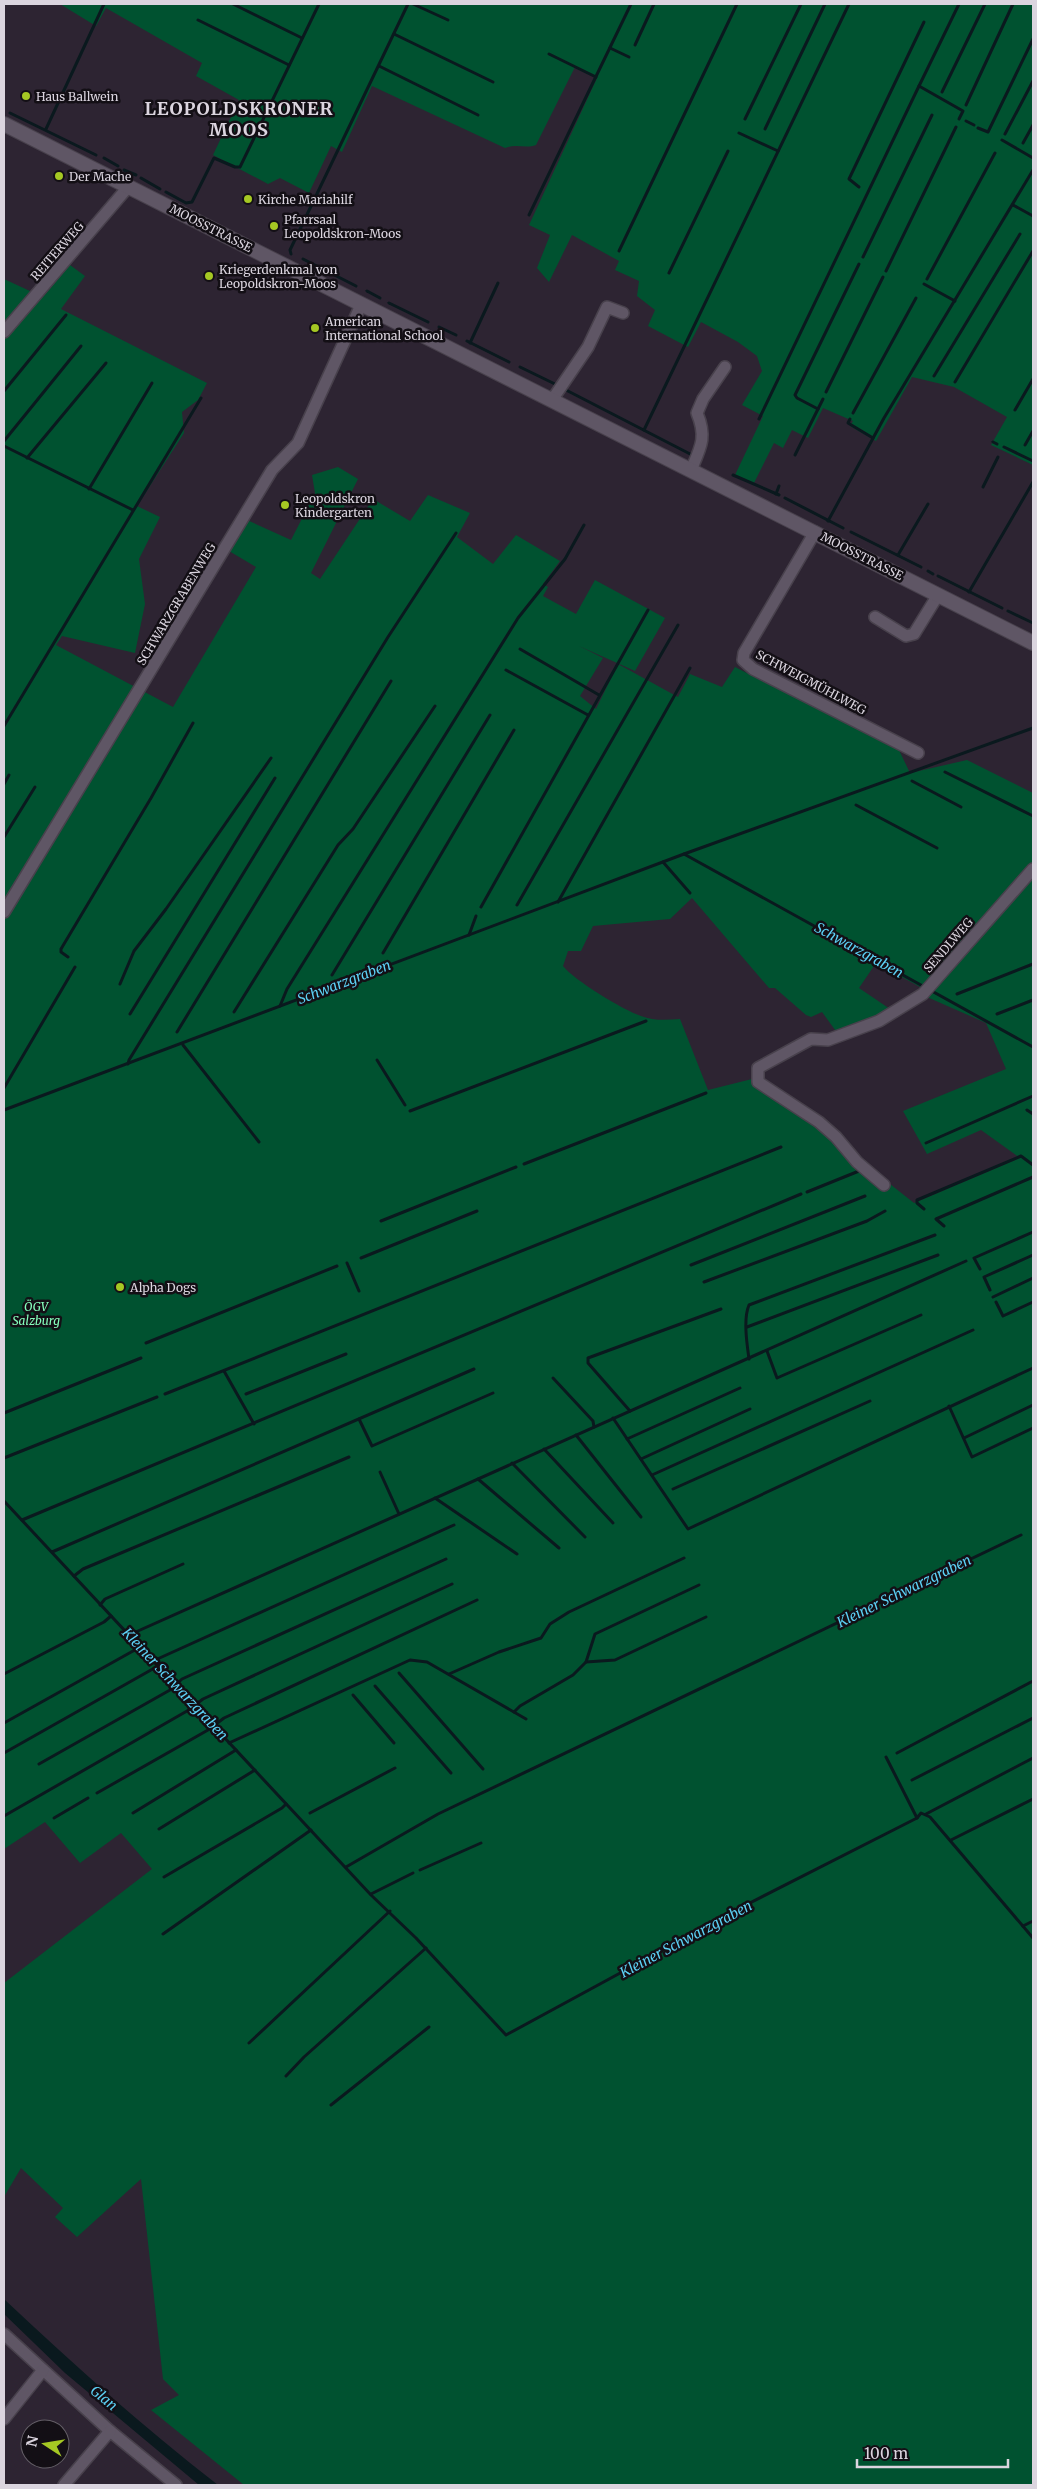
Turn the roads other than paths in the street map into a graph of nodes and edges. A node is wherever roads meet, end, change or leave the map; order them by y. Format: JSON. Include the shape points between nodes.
{"nodes":[{"id":1,"x":4,"y":124,"type":"edge"},
{"id":2,"x":129,"y":186,"type":"junction"},
{"id":3,"x":362,"y":305,"type":"junction"},
{"id":4,"x":623,"y":313,"type":"dead end"},
{"id":5,"x":4,"y":332,"type":"edge"},
{"id":6,"x":725,"y":366,"type":"dead end"},
{"id":7,"x":552,"y":400,"type":"junction"},
{"id":8,"x":691,"y":470,"type":"junction"},
{"id":9,"x":815,"y":532,"type":"junction"},
{"id":10,"x":938,"y":595,"type":"junction"},
{"id":11,"x":875,"y":617,"type":"dead end"},
{"id":12,"x":1033,"y":643,"type":"edge"},
{"id":13,"x":918,"y":753,"type":"dead end"},
{"id":14,"x":1033,"y":869,"type":"edge"},
{"id":15,"x":4,"y":912,"type":"edge"},
{"id":16,"x":884,"y":1185,"type":"dead end"},
{"id":17,"x":4,"y":2334,"type":"edge"},
{"id":18,"x":43,"y":2370,"type":"junction"},
{"id":19,"x":4,"y":2419,"type":"edge"},
{"id":20,"x":110,"y":2431,"type":"junction"},
{"id":21,"x":64,"y":2485,"type":"edge"},
{"id":22,"x":176,"y":2485,"type":"edge"}],
"edges":[{"from":1,"to":2,"type":"street","name":"MOOSSTRASSE"},
{"from":2,"to":3,"type":"street","name":"MOOSSTRASSE"},
{"from":2,"to":5,"type":"street","name":"REITERWEG"},
{"from":3,"to":7,"type":"street","name":"MOOSSTRASSE"},
{"from":3,"to":15,"type":"street","name":"SCHWARZGRABENWEG","via":[[298,443],[272,470]]},
{"from":4,"to":7,"type":"street","via":[[607,307],[588,347]]},
{"from":6,"to":8,"type":"street","via":[[697,413],[703,428],[702,446]]},
{"from":7,"to":8,"type":"street","name":"MOOSSTRASSE"},
{"from":8,"to":9,"type":"street","name":"MOOSSTRASSE"},
{"from":9,"to":10,"type":"street","name":"MOOSSTRASSE"},
{"from":9,"to":13,"type":"street","name":"SCHWEIGMÜHLWEG","via":[[744,653],[743,660],[753,669]]},
{"from":10,"to":11,"type":"street","via":[[914,634],[906,636]]},
{"from":10,"to":12,"type":"street","name":"MOOSSTRASSE"},
{"from":14,"to":16,"type":"street","name":"SENDLWEG","via":[[923,994],[879,1021],[828,1040],[811,1039],[758,1068],[758,1082],[820,1122],[857,1162]]},
{"from":17,"to":18,"type":"street"},
{"from":18,"to":19,"type":"street"},
{"from":18,"to":20,"type":"street"},
{"from":20,"to":21,"type":"street"},
{"from":20,"to":22,"type":"street"}]}
